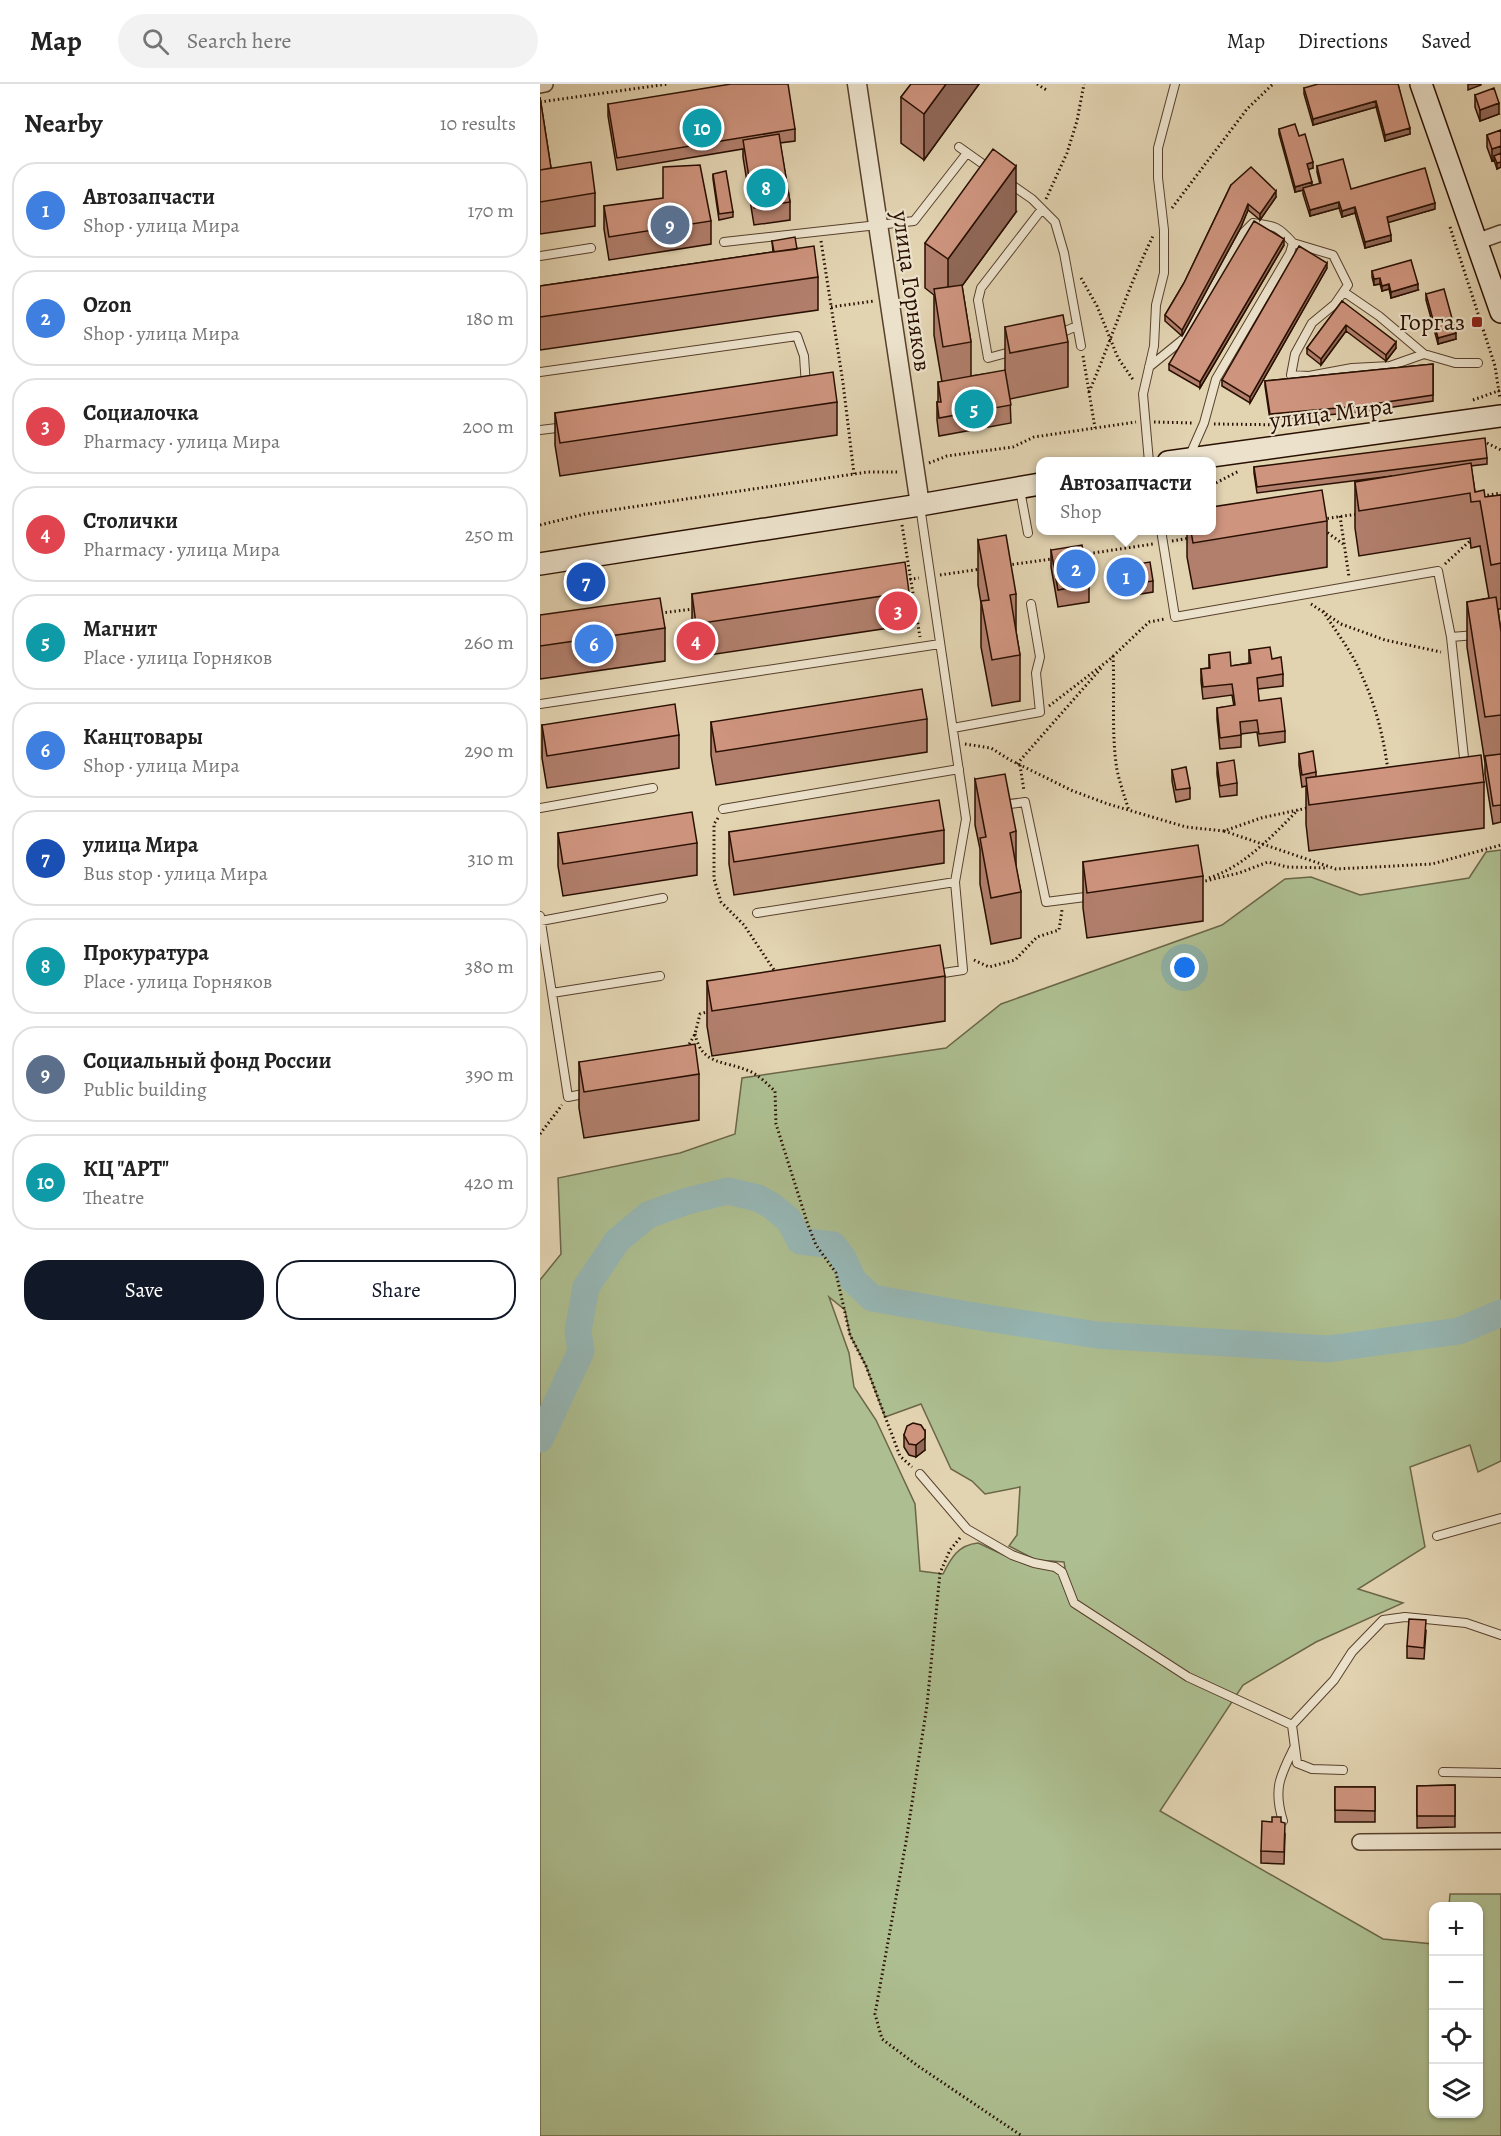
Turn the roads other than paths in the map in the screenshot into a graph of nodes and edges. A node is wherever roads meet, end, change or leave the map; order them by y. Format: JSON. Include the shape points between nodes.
{"nodes":[{"id":1,"x":545,"y":84,"type":"edge"},
{"id":2,"x":857,"y":84,"type":"edge"},
{"id":3,"x":1175,"y":84,"type":"edge"},
{"id":4,"x":1421,"y":84,"type":"edge"},
{"id":5,"x":540,"y":85,"type":"edge"},
{"id":6,"x":959,"y":147,"type":"dead end"},
{"id":7,"x":967,"y":153,"type":"junction"},
{"id":8,"x":995,"y":173,"type":"edge"},
{"id":9,"x":1004,"y":179,"type":"edge"},
{"id":10,"x":1042,"y":209,"type":"junction"},
{"id":11,"x":878,"y":224,"type":"junction"},
{"id":12,"x":1501,"y":233,"type":"edge"},
{"id":13,"x":724,"y":242,"type":"dead end"},
{"id":14,"x":1476,"y":242,"type":"junction"},
{"id":15,"x":1293,"y":243,"type":"junction"},
{"id":16,"x":591,"y":248,"type":"dead end"},
{"id":17,"x":540,"y":256,"type":"edge"},
{"id":18,"x":1344,"y":292,"type":"junction"},
{"id":19,"x":1501,"y":312,"type":"edge"},
{"id":20,"x":1077,"y":326,"type":"junction"},
{"id":21,"x":1046,"y":339,"type":"edge"},
{"id":22,"x":1081,"y":346,"type":"road end"},
{"id":23,"x":1024,"y":348,"type":"edge"},
{"id":24,"x":1424,"y":354,"type":"junction"},
{"id":25,"x":1478,"y":363,"type":"dead end"},
{"id":26,"x":1149,"y":367,"type":"junction"},
{"id":27,"x":540,"y":372,"type":"edge"},
{"id":28,"x":794,"y":393,"type":"edge"},
{"id":29,"x":1500,"y":408,"type":"edge"},
{"id":30,"x":575,"y":425,"type":"edge"},
{"id":31,"x":540,"y":430,"type":"edge"},
{"id":32,"x":1149,"y":457,"type":"edge"},
{"id":33,"x":1189,"y":457,"type":"edge"},
{"id":34,"x":1195,"y":457,"type":"edge"},
{"id":35,"x":1036,"y":485,"type":"edge"},
{"id":36,"x":1020,"y":487,"type":"junction"},
{"id":37,"x":920,"y":505,"type":"junction"},
{"id":38,"x":1028,"y":533,"type":"dead end"},
{"id":39,"x":1162,"y":535,"type":"edge"},
{"id":40,"x":540,"y":564,"type":"edge"},
{"id":41,"x":1031,"y":604,"type":"dead end"},
{"id":42,"x":1481,"y":634,"type":"edge"},
{"id":43,"x":1451,"y":637,"type":"junction"},
{"id":44,"x":940,"y":645,"type":"junction"},
{"id":45,"x":540,"y":704,"type":"edge"},
{"id":46,"x":953,"y":728,"type":"junction"},
{"id":47,"x":959,"y":770,"type":"junction"},
{"id":48,"x":1465,"y":772,"type":"edge"},
{"id":49,"x":653,"y":788,"type":"dead end"},
{"id":50,"x":995,"y":806,"type":"edge"},
{"id":51,"x":540,"y":808,"type":"edge"},
{"id":52,"x":723,"y":809,"type":"road end"},
{"id":53,"x":975,"y":809,"type":"edge"},
{"id":54,"x":964,"y":810,"type":"junction"},
{"id":55,"x":955,"y":882,"type":"junction"},
{"id":56,"x":1098,"y":896,"type":"edge"},
{"id":57,"x":663,"y":898,"type":"dead end"},
{"id":58,"x":758,"y":913,"type":"dead end"},
{"id":59,"x":540,"y":916,"type":"edge"},
{"id":60,"x":541,"y":921,"type":"edge"},
{"id":61,"x":928,"y":975,"type":"edge"},
{"id":62,"x":660,"y":976,"type":"dead end"},
{"id":63,"x":552,"y":993,"type":"junction"},
{"id":64,"x":601,"y":1091,"type":"edge"},
{"id":65,"x":920,"y":1474,"type":"road end"},
{"id":66,"x":1501,"y":1518,"type":"edge"},
{"id":67,"x":1437,"y":1536,"type":"dead end"},
{"id":68,"x":1501,"y":1635,"type":"edge"},
{"id":69,"x":1292,"y":1725,"type":"junction"},
{"id":70,"x":1295,"y":1746,"type":"junction"},
{"id":71,"x":1343,"y":1770,"type":"dead end"},
{"id":72,"x":1443,"y":1772,"type":"dead end"},
{"id":73,"x":1501,"y":1773,"type":"edge"},
{"id":74,"x":1283,"y":1821,"type":"edge"},
{"id":75,"x":1501,"y":1841,"type":"edge"},
{"id":76,"x":1360,"y":1842,"type":"dead end"}],
"edges":[{"from":1,"to":5,"type":"street"},
{"from":2,"to":11,"type":"street","name":"улица Горняков"},
{"from":3,"to":26,"type":"lane","via":[[1158,148],[1164,273]]},
{"from":4,"to":14,"type":"main road"},
{"from":6,"to":7,"type":"lane"},
{"from":7,"to":8,"type":"lane"},
{"from":7,"to":11,"type":"lane","via":[[914,221]]},
{"from":9,"to":10,"type":"lane"},
{"from":10,"to":20,"type":"lane","via":[[1055,222]]},
{"from":10,"to":23,"type":"lane","via":[[981,288],[978,300],[988,358]]},
{"from":11,"to":13,"type":"lane"},
{"from":11,"to":37,"type":"street","name":"улица Горняков"},
{"from":12,"to":14,"type":"street"},
{"from":14,"to":19,"type":"main road"},
{"from":15,"to":18,"type":"lane","via":[[1333,255],[1348,285]]},
{"from":15,"to":26,"type":"lane","via":[[1275,226],[1253,223],[1244,232],[1186,337]]},
{"from":15,"to":33,"type":"lane","via":[[1216,379]]},
{"from":16,"to":17,"type":"lane"},
{"from":18,"to":24,"type":"lane"},
{"from":18,"to":24,"type":"lane","via":[[1312,323],[1295,354],[1291,375],[1389,366]]},
{"from":20,"to":21,"type":"lane"},
{"from":20,"to":22,"type":"lane"},
{"from":24,"to":25,"type":"lane","via":[[1455,363]]},
{"from":26,"to":32,"type":"lane","via":[[1143,394]]},
{"from":27,"to":28,"type":"lane","via":[[798,336],[804,356],[806,392]]},
{"from":29,"to":34,"type":"main road","name":"улица Мира"},
{"from":30,"to":31,"type":"lane"},
{"from":35,"to":36,"type":"main road"},
{"from":36,"to":37,"type":"main road"},
{"from":36,"to":38,"type":"lane"},
{"from":37,"to":40,"type":"main road"},
{"from":37,"to":44,"type":"lane"},
{"from":39,"to":43,"type":"lane","via":[[1176,617],[1438,571]]},
{"from":41,"to":46,"type":"lane","via":[[1040,657],[1036,673],[1040,712]]},
{"from":42,"to":43,"type":"lane"},
{"from":43,"to":48,"type":"lane"},
{"from":44,"to":45,"type":"lane"},
{"from":44,"to":46,"type":"lane"},
{"from":46,"to":47,"type":"lane"},
{"from":47,"to":52,"type":"lane"},
{"from":47,"to":54,"type":"lane"},
{"from":49,"to":51,"type":"lane"},
{"from":50,"to":56,"type":"lane","via":[[1025,802],[1046,902]]},
{"from":53,"to":54,"type":"lane"},
{"from":54,"to":55,"type":"lane","via":[[966,819]]},
{"from":55,"to":58,"type":"lane"},
{"from":55,"to":61,"type":"lane","via":[[963,970]]},
{"from":57,"to":60,"type":"lane"},
{"from":59,"to":60,"type":"lane"},
{"from":60,"to":63,"type":"lane"},
{"from":62,"to":63,"type":"lane"},
{"from":63,"to":64,"type":"lane","via":[[568,1096]]},
{"from":65,"to":69,"type":"lane","via":[[967,1529],[1012,1555],[1062,1572],[1074,1604],[1188,1677]]},
{"from":66,"to":67,"type":"lane"},
{"from":68,"to":69,"type":"lane","via":[[1466,1623],[1404,1617],[1383,1620]]},
{"from":69,"to":70,"type":"lane"},
{"from":70,"to":71,"type":"lane","via":[[1297,1763],[1312,1769]]},
{"from":70,"to":74,"type":"lane","via":[[1278,1781],[1278,1806]]},
{"from":72,"to":73,"type":"lane"},
{"from":75,"to":76,"type":"street"}]}
